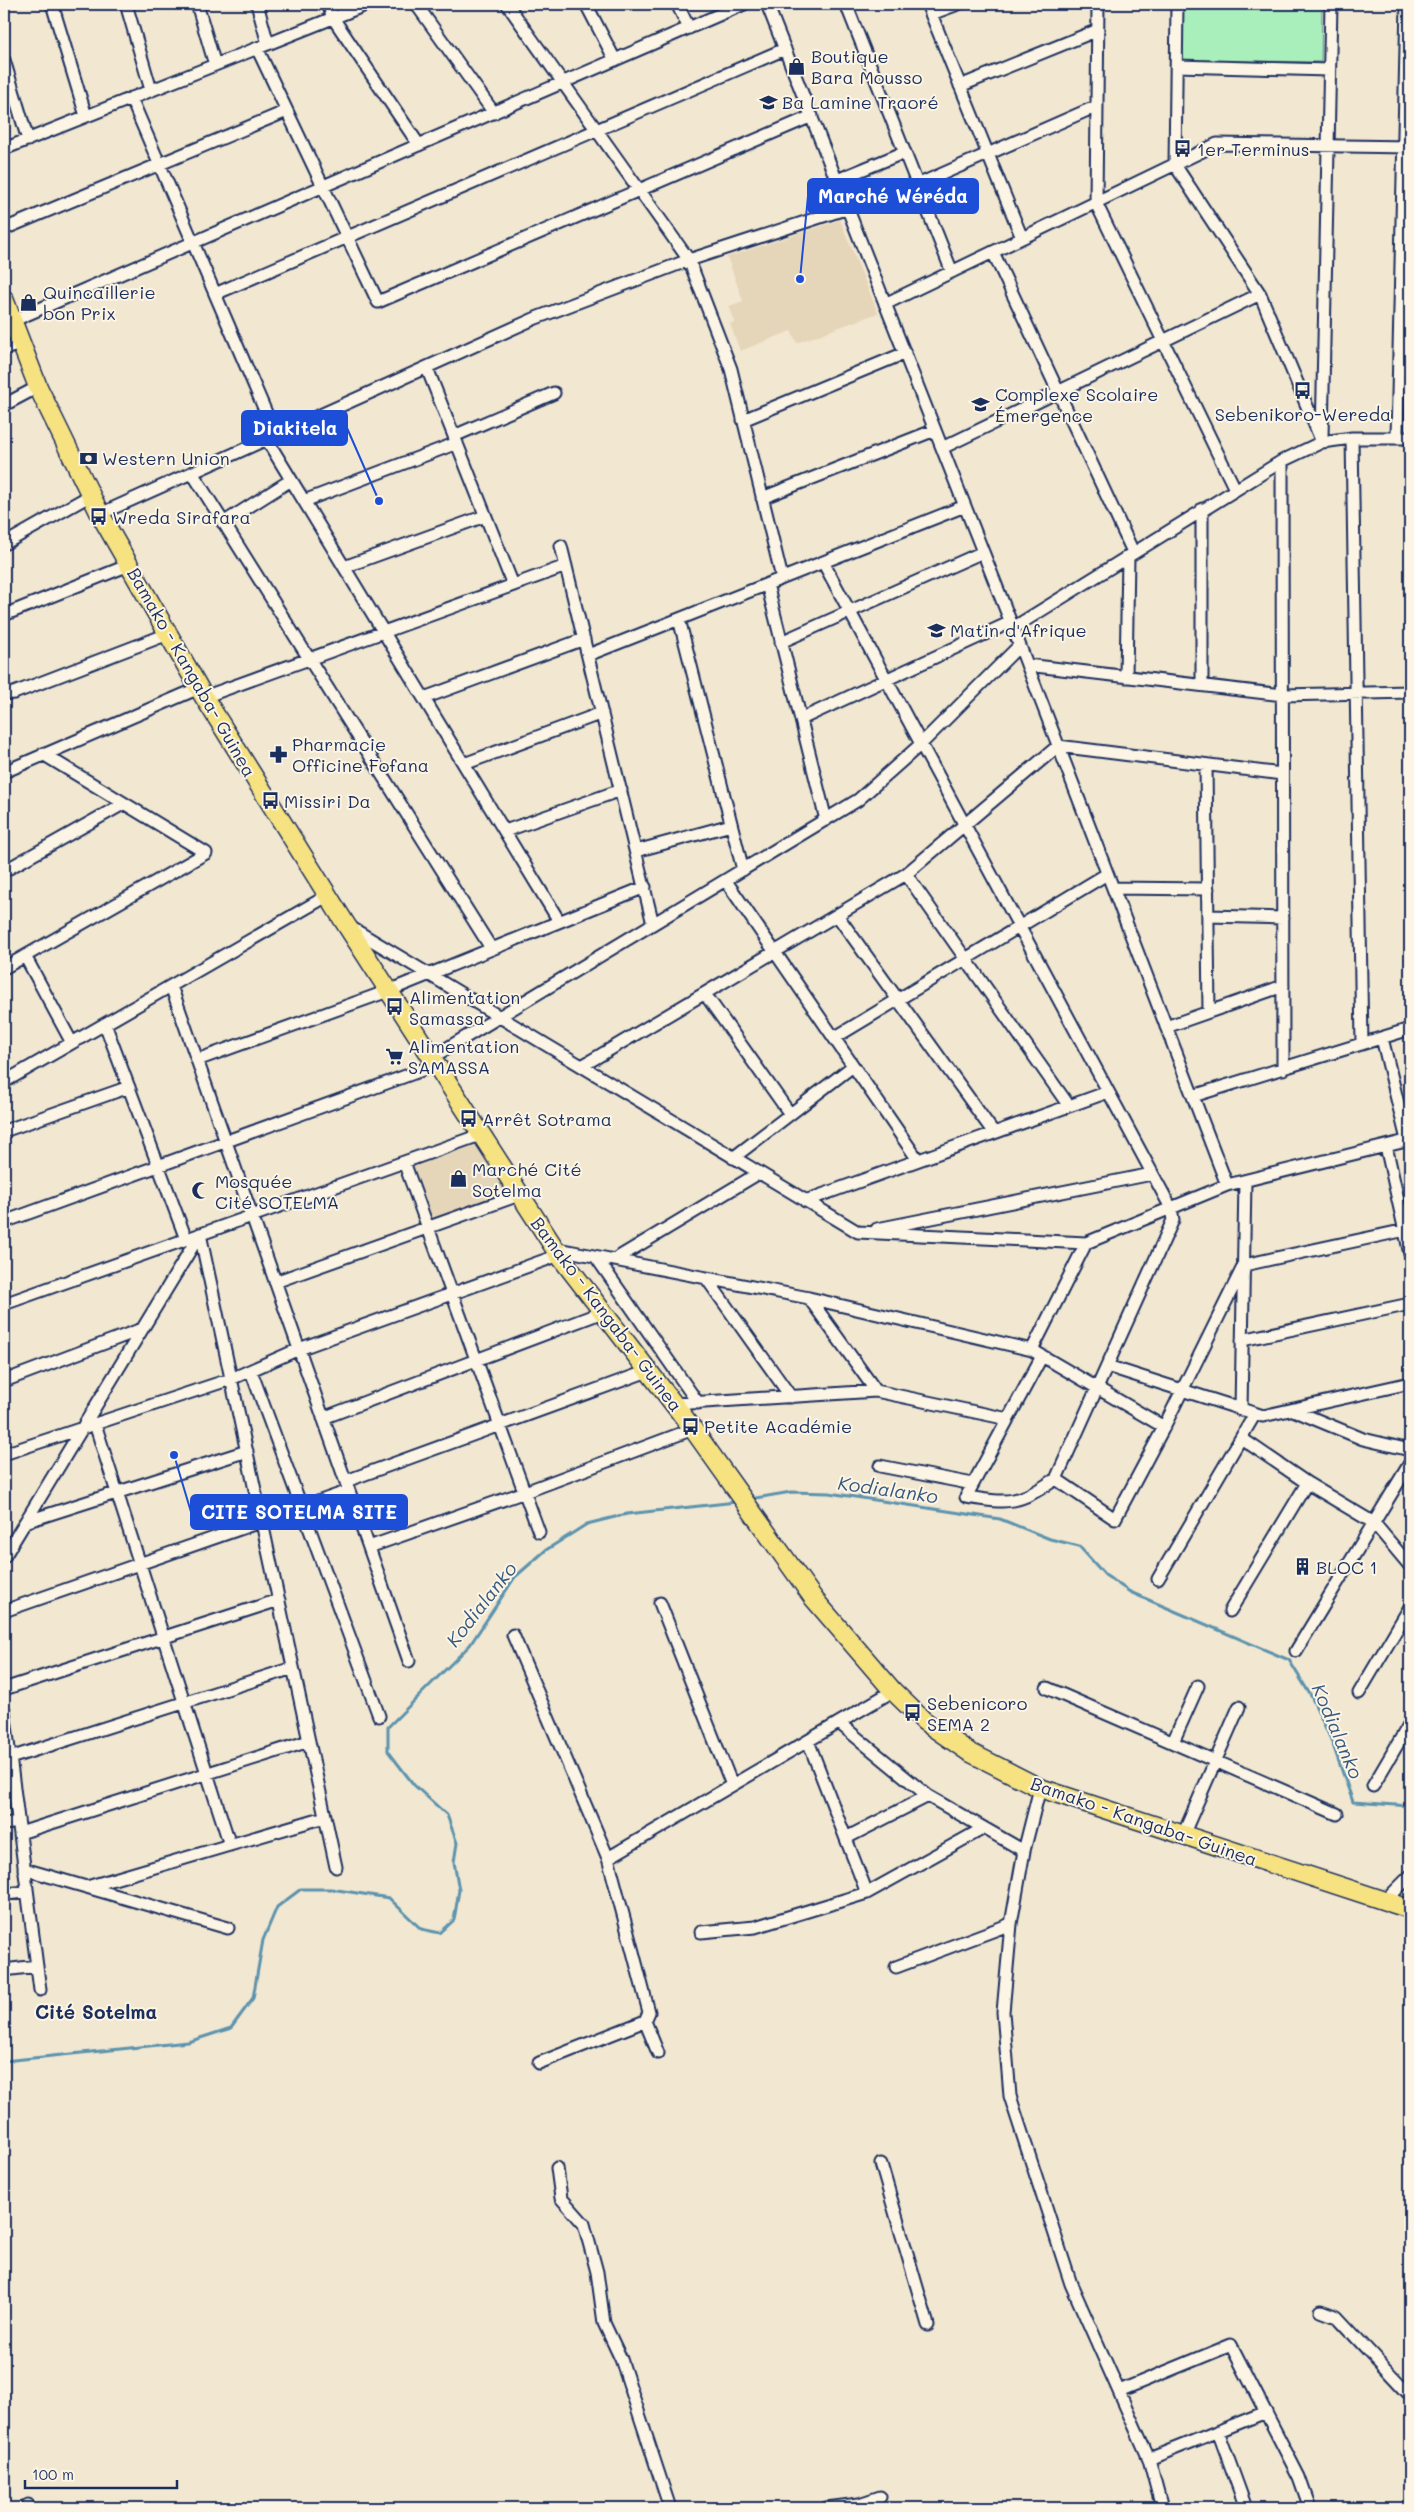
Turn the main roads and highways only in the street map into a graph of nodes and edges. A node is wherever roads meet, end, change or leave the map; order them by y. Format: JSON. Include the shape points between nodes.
{"nodes":[{"id":1,"x":4,"y":299,"type":"edge"},
{"id":2,"x":1410,"y":1909,"type":"edge"}],
"edges":[{"from":1,"to":2,"type":"main road","name":"Bamako - Kangaba- Guinea","via":[[38,387],[100,514],[201,693],[433,1062],[556,1251],[693,1429],[814,1598],[893,1691],[924,1722],[969,1752],[1040,1788]]}]}
